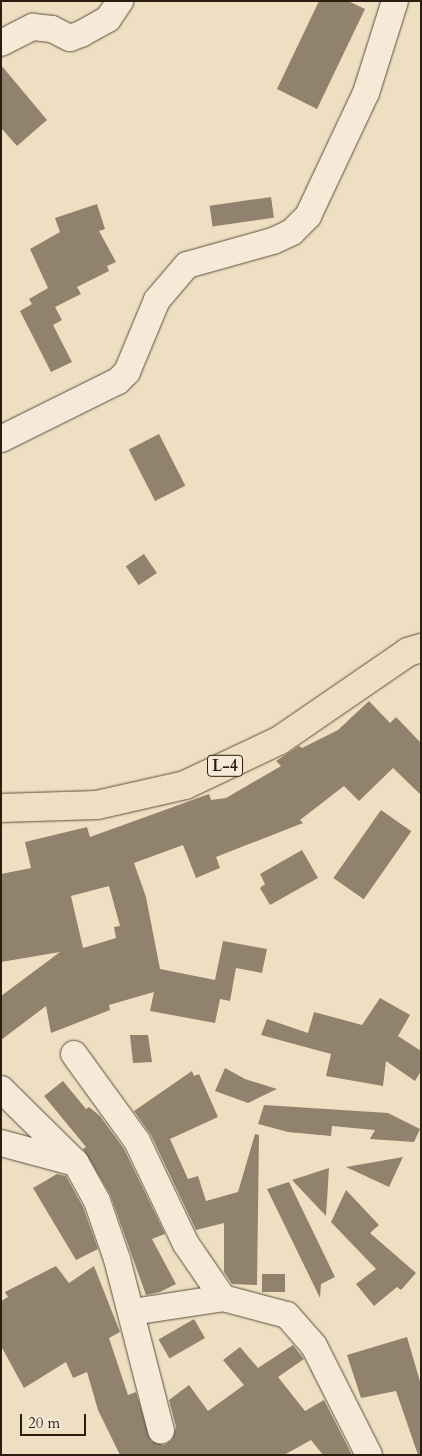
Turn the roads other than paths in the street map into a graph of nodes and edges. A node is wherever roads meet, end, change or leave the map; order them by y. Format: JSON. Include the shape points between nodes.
{"nodes":[{"id":1,"x":120,"y":1,"type":"edge"},
{"id":2,"x":395,"y":1,"type":"edge"},
{"id":3,"x":1,"y":43,"type":"edge"},
{"id":4,"x":1,"y":439,"type":"edge"},
{"id":5,"x":421,"y":648,"type":"edge"},
{"id":6,"x":1,"y":808,"type":"edge"},
{"id":7,"x":74,"y":1054,"type":"dead end"},
{"id":8,"x":1,"y":1089,"type":"edge"},
{"id":9,"x":1,"y":1143,"type":"edge"},
{"id":10,"x":76,"y":1163,"type":"junction"},
{"id":11,"x":223,"y":1298,"type":"junction"},
{"id":12,"x":132,"y":1312,"type":"junction"},
{"id":13,"x":161,"y":1430,"type":"dead end"},
{"id":14,"x":364,"y":1452,"type":"edge"}],
"edges":[{"from":1,"to":3,"type":"street","via":[[108,19],[70,38],[52,29],[33,27]]},
{"from":2,"to":4,"type":"street","via":[[366,93],[308,216],[292,232],[273,241],[187,265],[157,300],[127,372],[118,381]]},
{"from":5,"to":6,"type":"main road","number":"L-4","via":[[408,652],[280,740],[185,785],[98,805]]},
{"from":7,"to":11,"type":"street","via":[[137,1141],[186,1244]]},
{"from":8,"to":10,"type":"street"},
{"from":9,"to":10,"type":"street"},
{"from":10,"to":12,"type":"street","via":[[97,1201]]},
{"from":11,"to":12,"type":"street"},
{"from":11,"to":14,"type":"street","via":[[287,1315],[314,1346]]},
{"from":12,"to":13,"type":"street"}]}
